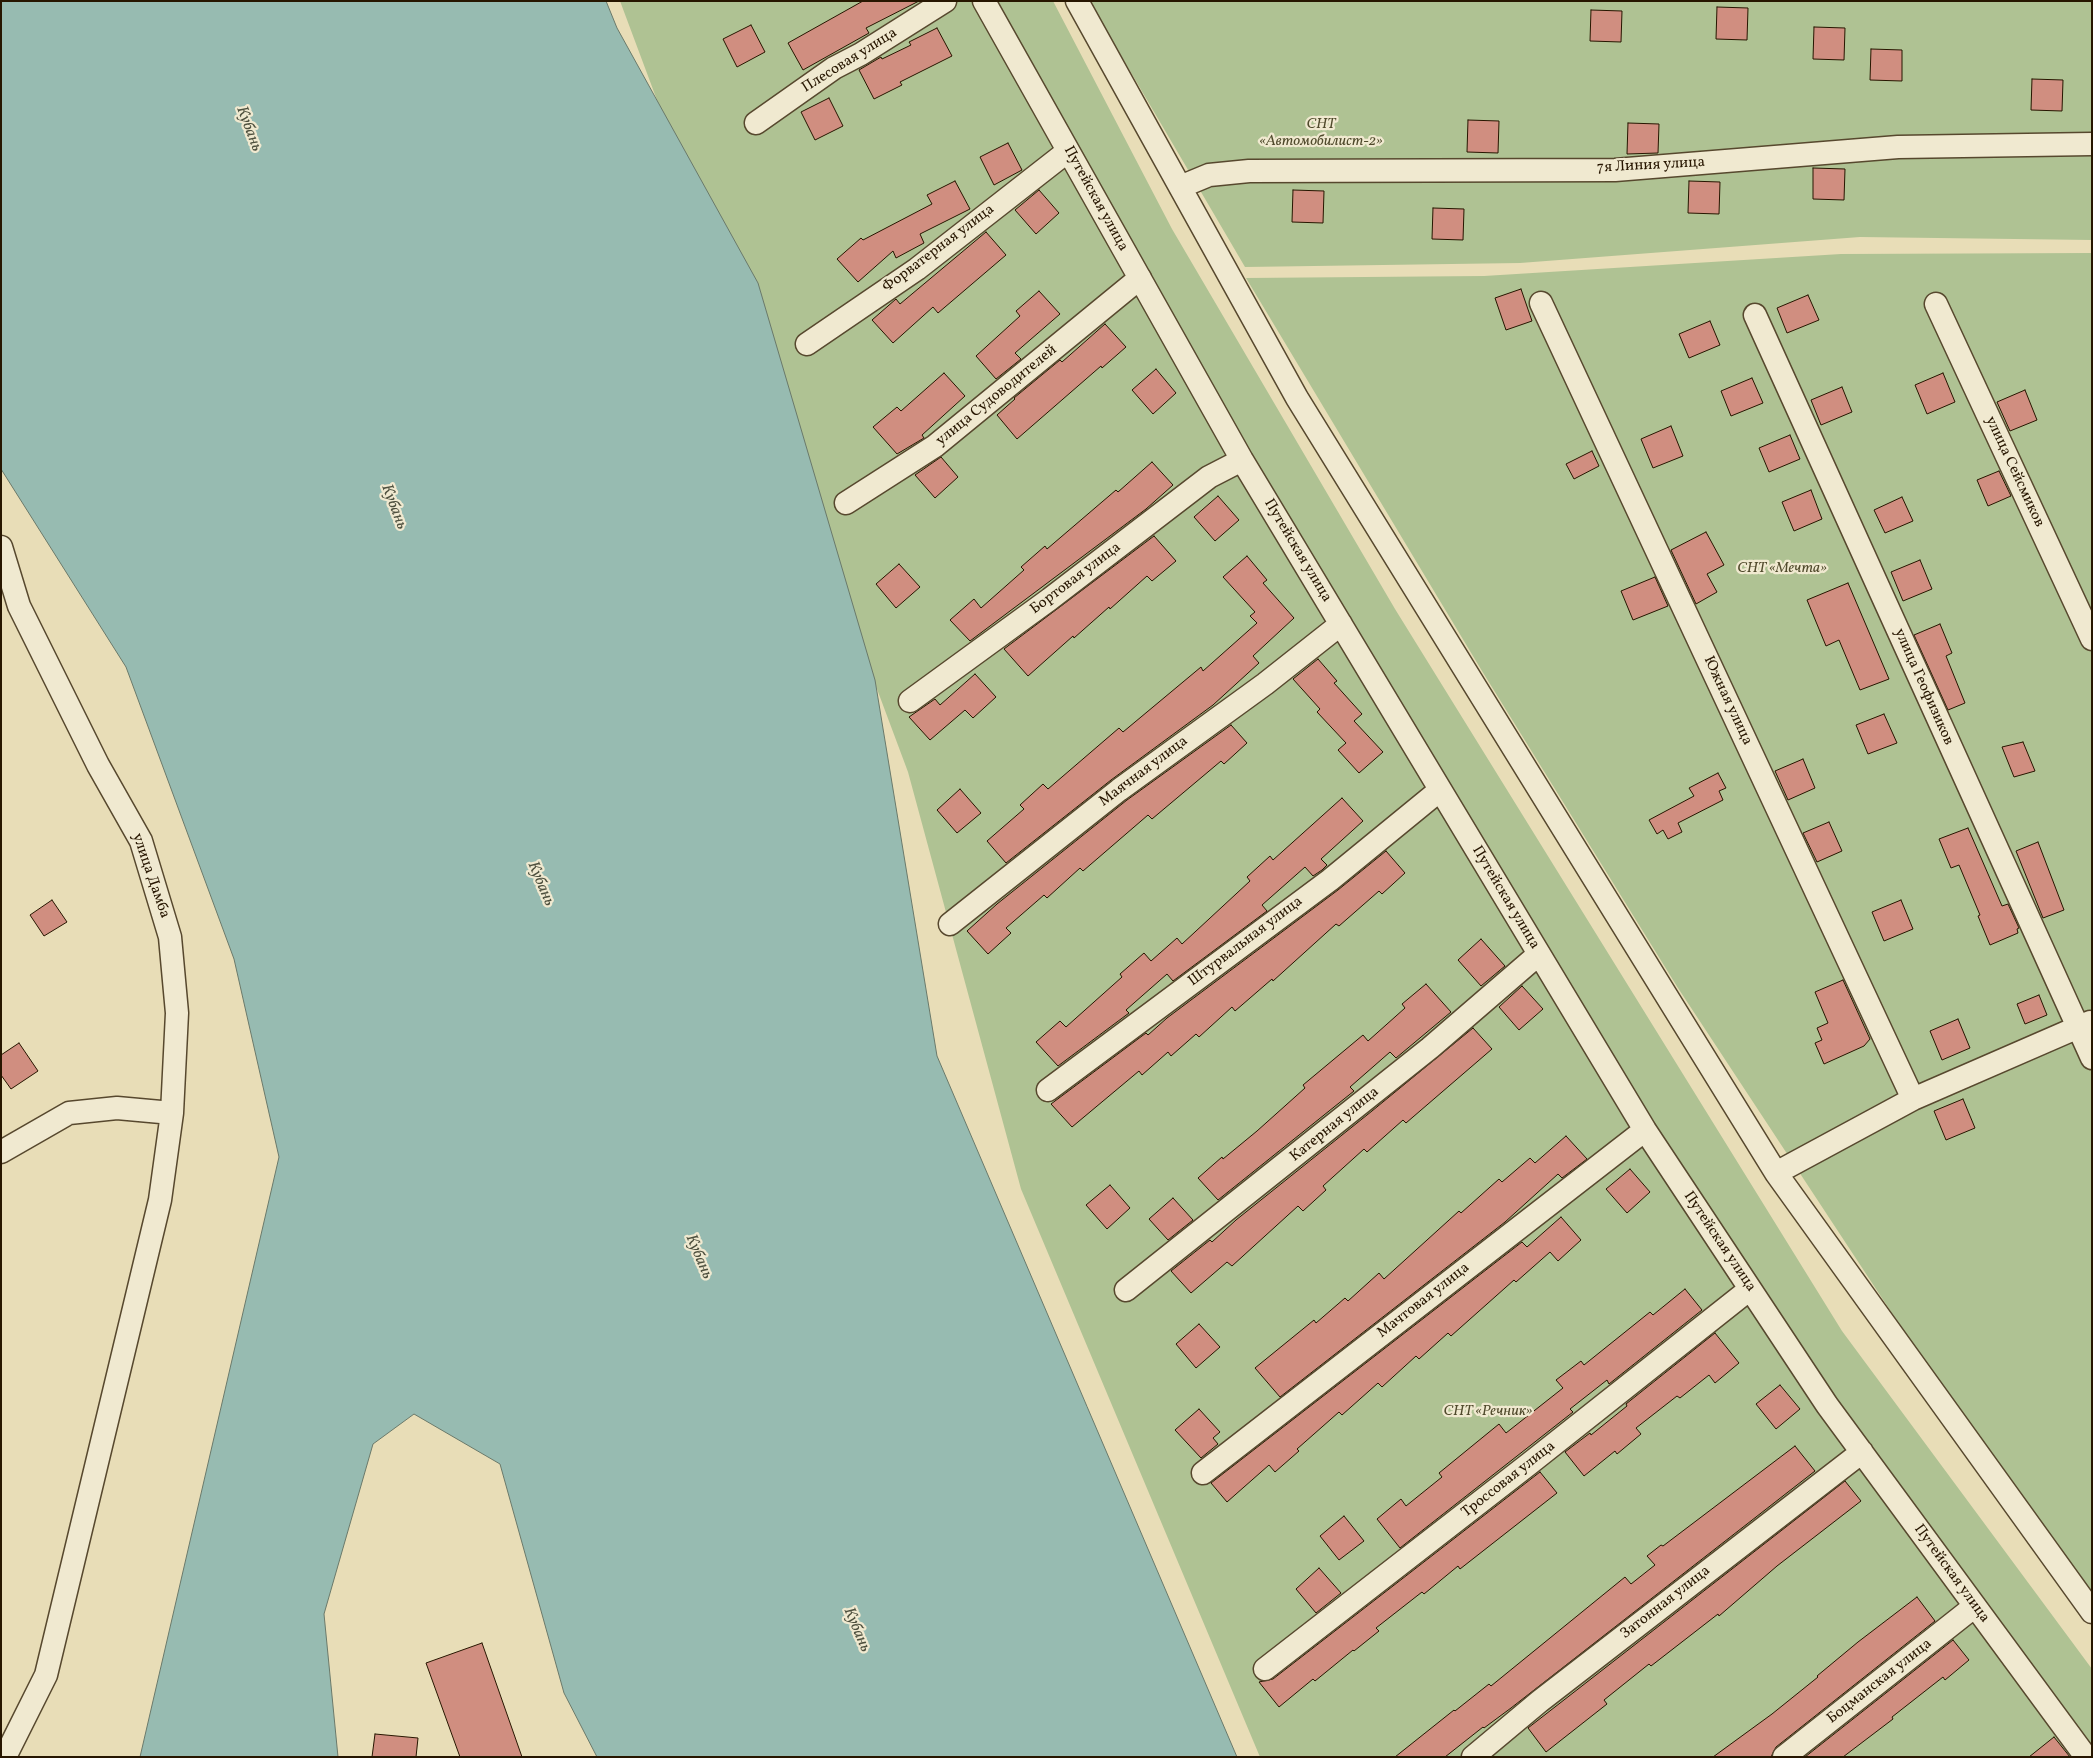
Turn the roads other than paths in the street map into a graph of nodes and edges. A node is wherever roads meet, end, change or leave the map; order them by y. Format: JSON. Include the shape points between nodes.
{"nodes":[{"id":1,"x":945,"y":1,"type":"edge"},
{"id":2,"x":984,"y":1,"type":"edge"},
{"id":3,"x":1077,"y":1,"type":"edge"},
{"id":4,"x":756,"y":123,"type":"dead end"},
{"id":5,"x":2092,"y":144,"type":"edge"},
{"id":6,"x":1068,"y":151,"type":"junction"},
{"id":7,"x":1180,"y":187,"type":"junction"},
{"id":8,"x":1140,"y":278,"type":"junction"},
{"id":9,"x":1541,"y":303,"type":"dead end"},
{"id":10,"x":1936,"y":304,"type":"dead end"},
{"id":11,"x":1755,"y":315,"type":"dead end"},
{"id":12,"x":807,"y":344,"type":"dead end"},
{"id":13,"x":1242,"y":460,"type":"junction"},
{"id":14,"x":846,"y":503,"type":"dead end"},
{"id":15,"x":1,"y":547,"type":"edge"},
{"id":16,"x":1341,"y":624,"type":"junction"},
{"id":17,"x":2092,"y":639,"type":"edge"},
{"id":18,"x":910,"y":701,"type":"dead end"},
{"id":19,"x":1440,"y":790,"type":"junction"},
{"id":20,"x":950,"y":924,"type":"dead end"},
{"id":21,"x":1539,"y":954,"type":"junction"},
{"id":22,"x":2085,"y":1025,"type":"edge"},
{"id":23,"x":2092,"y":1058,"type":"edge"},
{"id":24,"x":1048,"y":1090,"type":"dead end"},
{"id":25,"x":1913,"y":1099,"type":"junction"},
{"id":26,"x":172,"y":1113,"type":"junction"},
{"id":27,"x":1645,"y":1130,"type":"junction"},
{"id":28,"x":1,"y":1152,"type":"edge"},
{"id":29,"x":1776,"y":1173,"type":"junction"},
{"id":30,"x":1750,"y":1289,"type":"junction"},
{"id":31,"x":1126,"y":1290,"type":"dead end"},
{"id":32,"x":1862,"y":1452,"type":"junction"},
{"id":33,"x":1203,"y":1473,"type":"dead end"},
{"id":34,"x":1975,"y":1606,"type":"junction"},
{"id":35,"x":2092,"y":1612,"type":"edge"},
{"id":36,"x":1265,"y":1669,"type":"dead end"},
{"id":37,"x":5,"y":1757,"type":"edge"},
{"id":38,"x":1473,"y":1757,"type":"edge"},
{"id":39,"x":1784,"y":1757,"type":"edge"},
{"id":40,"x":2086,"y":1757,"type":"edge"}],
"edges":[{"from":1,"to":4,"type":"street","name":"Плесовая улица","via":[[834,68]]},
{"from":2,"to":6,"type":"street","name":"Путейская улица"},
{"from":3,"to":7,"type":"street"},
{"from":5,"to":7,"type":"street","name":"7я Линия улица","via":[[1898,147],[1615,170],[1249,171],[1209,175]]},
{"from":6,"to":8,"type":"street","name":"Путейская улица"},
{"from":6,"to":12,"type":"street","name":"Форватерная улица","via":[[917,269]]},
{"from":7,"to":29,"type":"street","via":[[1297,398]]},
{"from":8,"to":13,"type":"street","name":"Путейская улица"},
{"from":8,"to":14,"type":"street","name":"улица Судоводителей","via":[[935,446]]},
{"from":9,"to":25,"type":"street","name":"Южная улица"},
{"from":10,"to":17,"type":"street","name":"улица Сейсмиков"},
{"from":11,"to":22,"type":"street","name":"улица Геофизиков"},
{"from":13,"to":16,"type":"street","name":"Путейская улица"},
{"from":13,"to":18,"type":"street","name":"Бортовая улица","via":[[1209,478]]},
{"from":15,"to":26,"type":"street","name":"улица Дамба","via":[[19,606],[98,765],[141,841],[160,902],[170,937],[177,1013]]},
{"from":16,"to":19,"type":"street","name":"Путейская улица"},
{"from":16,"to":20,"type":"street","name":"Маячная улица","via":[[1265,684],[1119,790]]},
{"from":19,"to":21,"type":"street","name":"Путейская улица"},
{"from":19,"to":24,"type":"street","name":"Штурвальная улица","via":[[1330,880]]},
{"from":21,"to":27,"type":"street","name":"Путейская улица"},
{"from":21,"to":31,"type":"street","name":"Катерная улица","via":[[1430,1048]]},
{"from":22,"to":23,"type":"street","name":"улица Геофизиков"},
{"from":22,"to":25,"type":"street"},
{"from":25,"to":29,"type":"street"},
{"from":26,"to":28,"type":"street","via":[[117,1108],[69,1113]]},
{"from":26,"to":37,"type":"street","name":"улица Дамба","via":[[160,1200],[46,1675]]},
{"from":27,"to":30,"type":"street","name":"Путейская улица"},
{"from":27,"to":33,"type":"street","name":"Мачтовая улица"},
{"from":29,"to":35,"type":"street"},
{"from":30,"to":32,"type":"street","name":"Путейская улица"},
{"from":30,"to":36,"type":"street","name":"Троссовая улица"},
{"from":32,"to":34,"type":"street","name":"Путейская улица"},
{"from":32,"to":38,"type":"street","name":"Затонная улица"},
{"from":34,"to":39,"type":"street","name":"Боцманская улица"},
{"from":34,"to":40,"type":"street","name":"Путейская улица"}]}
